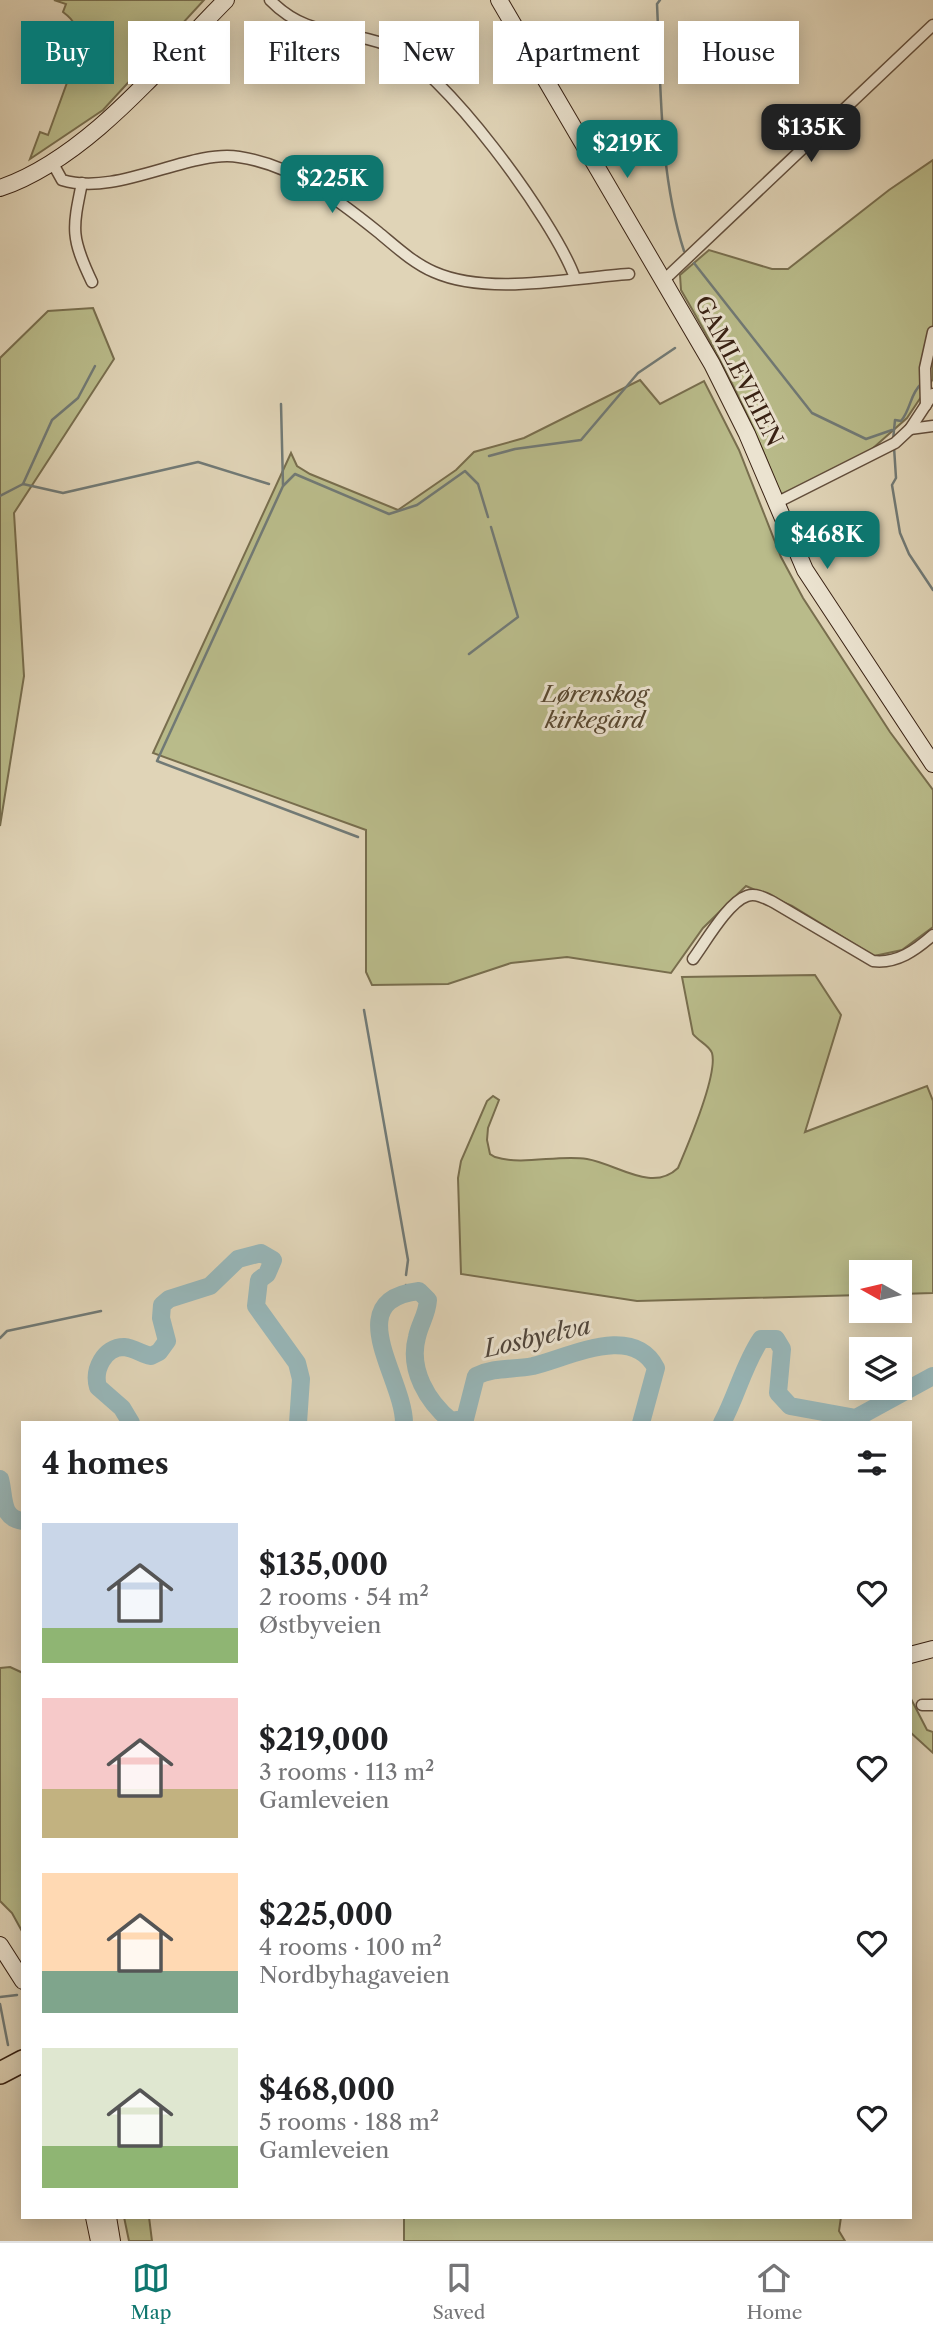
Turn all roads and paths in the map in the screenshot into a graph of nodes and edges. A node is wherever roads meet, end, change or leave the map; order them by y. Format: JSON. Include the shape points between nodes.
{"nodes":[{"id":1,"x":226,"y":0,"type":"edge"},
{"id":2,"x":270,"y":0,"type":"edge"},
{"id":3,"x":499,"y":0,"type":"edge"},
{"id":4,"x":933,"y":25,"type":"edge"},
{"id":5,"x":52,"y":162,"type":"junction"},
{"id":6,"x":82,"y":183,"type":"junction"},
{"id":7,"x":0,"y":188,"type":"edge"},
{"id":8,"x":629,"y":274,"type":"dead end"},
{"id":9,"x":575,"y":278,"type":"junction"},
{"id":10,"x":665,"y":279,"type":"junction"},
{"id":11,"x":92,"y":282,"type":"dead end"},
{"id":12,"x":933,"y":332,"type":"edge"},
{"id":13,"x":933,"y":394,"type":"edge"},
{"id":14,"x":926,"y":405,"type":"junction"},
{"id":15,"x":933,"y":426,"type":"edge"},
{"id":16,"x":911,"y":429,"type":"junction"},
{"id":17,"x":776,"y":503,"type":"junction"},
{"id":18,"x":933,"y":764,"type":"edge"},
{"id":19,"x":933,"y":934,"type":"edge"},
{"id":20,"x":693,"y":959,"type":"dead end"},
{"id":21,"x":933,"y":1649,"type":"edge"},
{"id":22,"x":912,"y":1654,"type":"edge"},
{"id":23,"x":0,"y":1945,"type":"edge"},
{"id":24,"x":21,"y":1978,"type":"edge"},
{"id":25,"x":21,"y":2062,"type":"edge"},
{"id":26,"x":0,"y":2073,"type":"edge"},
{"id":27,"x":21,"y":2076,"type":"edge"},
{"id":28,"x":0,"y":2085,"type":"edge"},
{"id":29,"x":94,"y":2219,"type":"edge"},
{"id":30,"x":108,"y":2219,"type":"edge"},
{"id":31,"x":99,"y":2241,"type":"edge"},
{"id":32,"x":112,"y":2241,"type":"edge"}],
"edges":[{"from":1,"to":5,"type":"main road","via":[[116,110]]},
{"from":2,"to":9,"type":"street","via":[[306,27],[388,45],[416,62],[471,118],[531,203]]},
{"from":3,"to":10,"type":"main road","name":"GAMLEVEIEN"},
{"from":4,"to":10,"type":"street"},
{"from":5,"to":6,"type":"street","via":[[62,180]]},
{"from":5,"to":7,"type":"main road"},
{"from":6,"to":9,"type":"street","via":[[153,174],[221,155],[242,157],[307,181],[433,271],[485,284]]},
{"from":6,"to":11,"type":"street","via":[[73,217],[74,234]]},
{"from":8,"to":9,"type":"street"},
{"from":10,"to":17,"type":"main road","name":"GAMLEVEIEN","via":[[738,415]]},
{"from":12,"to":14,"type":"street","via":[[925,368]]},
{"from":13,"to":14,"type":"street"},
{"from":14,"to":16,"type":"street"},
{"from":15,"to":16,"type":"street"},
{"from":16,"to":17,"type":"street","via":[[876,455]]},
{"from":17,"to":18,"type":"main road","name":"GAMLEVEIEN","via":[[816,588]]},
{"from":19,"to":20,"type":"street","via":[[902,957],[873,961],[773,902],[747,896],[729,910]]},
{"from":21,"to":22,"type":"main road"},
{"from":23,"to":24,"type":"main road"},
{"from":25,"to":26,"type":"highway"},
{"from":27,"to":28,"type":"highway"},
{"from":29,"to":31,"type":"main road"},
{"from":30,"to":32,"type":"main road"}]}
